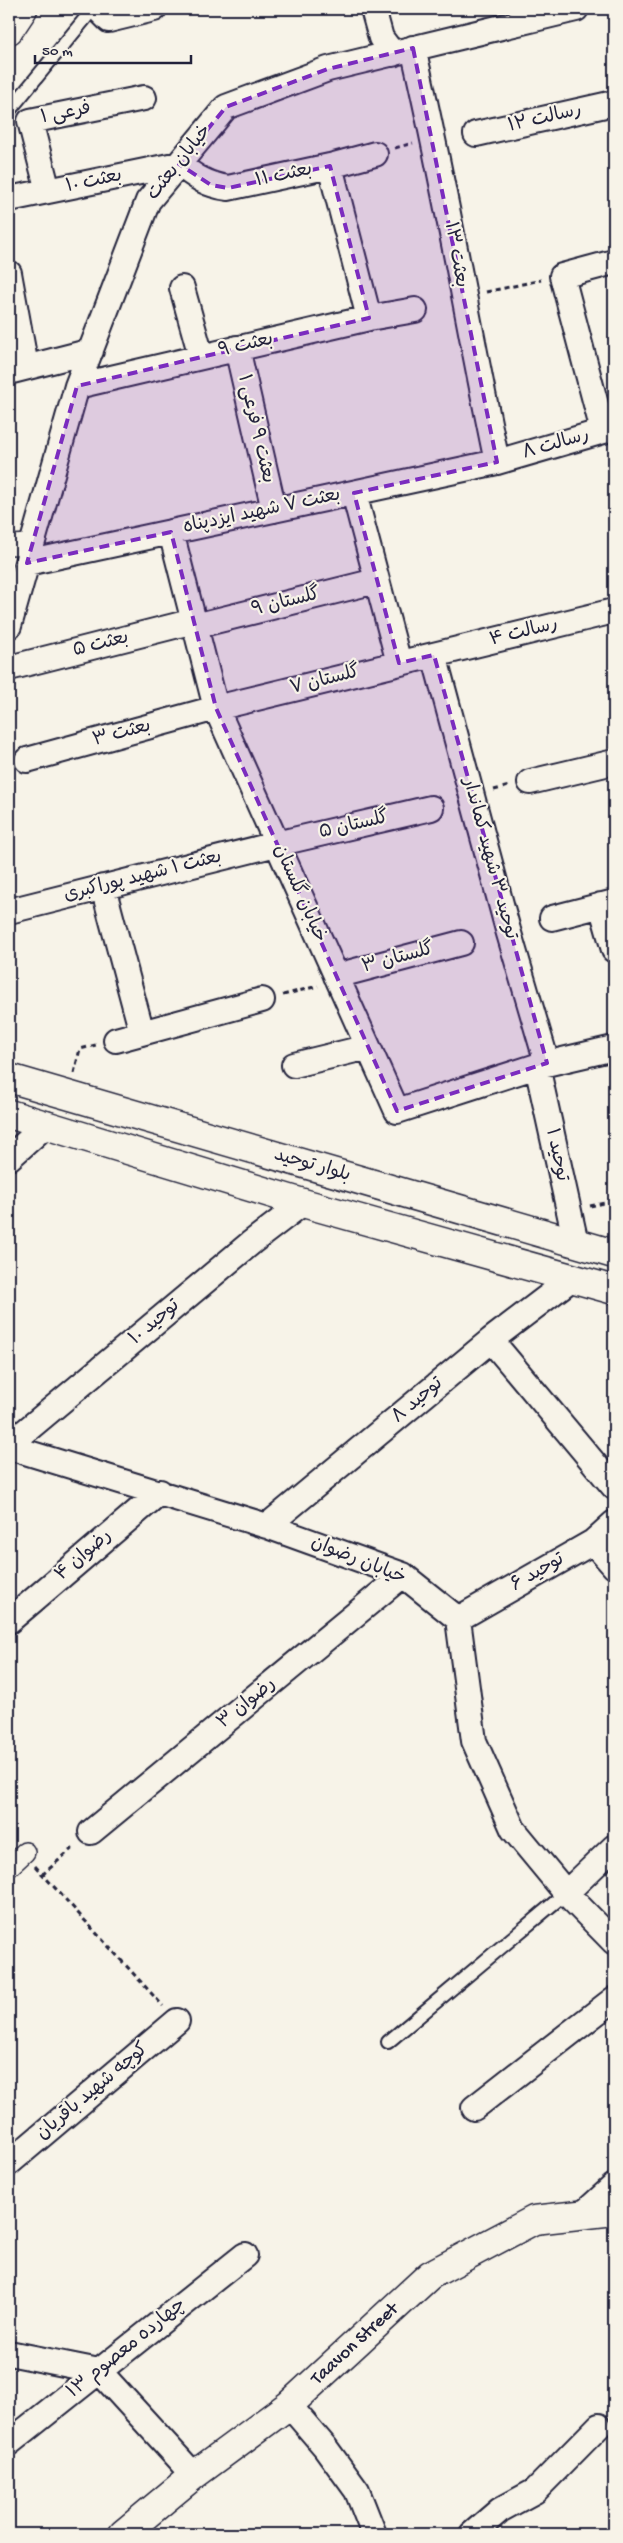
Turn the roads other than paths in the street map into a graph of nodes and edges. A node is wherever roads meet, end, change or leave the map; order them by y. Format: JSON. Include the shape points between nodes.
{"nodes":[{"id":1,"x":22,"y":9,"type":"edge"},
{"id":2,"x":93,"y":9,"type":"edge"},
{"id":3,"x":98,"y":9,"type":"edge"},
{"id":4,"x":154,"y":9,"type":"edge"},
{"id":5,"x":373,"y":9,"type":"edge"},
{"id":6,"x":576,"y":9,"type":"edge"},
{"id":7,"x":519,"y":16,"type":"edge"},
{"id":8,"x":9,"y":30,"type":"edge"},
{"id":9,"x":403,"y":51,"type":"junction"},
{"id":10,"x":144,"y":98,"type":"dead end"},
{"id":11,"x":614,"y":103,"type":"edge"},
{"id":12,"x":9,"y":111,"type":"edge"},
{"id":13,"x":476,"y":134,"type":"dead end"},
{"id":14,"x":375,"y":154,"type":"road end"},
{"id":15,"x":179,"y":164,"type":"junction"},
{"id":16,"x":330,"y":166,"type":"junction"},
{"id":17,"x":48,"y":191,"type":"junction"},
{"id":18,"x":9,"y":199,"type":"edge"},
{"id":19,"x":614,"y":262,"type":"edge"},
{"id":20,"x":9,"y":273,"type":"edge"},
{"id":21,"x":182,"y":288,"type":"dead end"},
{"id":22,"x":415,"y":310,"type":"dead end"},
{"id":23,"x":369,"y":318,"type":"junction"},
{"id":24,"x":237,"y":348,"type":"junction"},
{"id":25,"x":91,"y":351,"type":"junction"},
{"id":26,"x":201,"y":356,"type":"junction"},
{"id":27,"x":17,"y":369,"type":"edge"},
{"id":28,"x":77,"y":386,"type":"junction"},
{"id":29,"x":608,"y":430,"type":"edge"},
{"id":30,"x":497,"y":462,"type":"junction"},
{"id":31,"x":354,"y":493,"type":"junction"},
{"id":32,"x":274,"y":510,"type":"junction"},
{"id":33,"x":171,"y":532,"type":"junction"},
{"id":34,"x":22,"y":551,"type":"edge"},
{"id":35,"x":376,"y":581,"type":"junction"},
{"id":36,"x":614,"y":611,"type":"edge"},
{"id":37,"x":194,"y":624,"type":"junction"},
{"id":38,"x":9,"y":626,"type":"edge"},
{"id":39,"x":434,"y":655,"type":"junction"},
{"id":40,"x":399,"y":663,"type":"junction"},
{"id":41,"x":9,"y":668,"type":"edge"},
{"id":42,"x":216,"y":708,"type":"junction"},
{"id":43,"x":27,"y":760,"type":"dead end"},
{"id":44,"x":614,"y":762,"type":"edge"},
{"id":45,"x":530,"y":782,"type":"dead end"},
{"id":46,"x":431,"y":808,"type":"dead end"},
{"id":47,"x":276,"y":844,"type":"junction"},
{"id":48,"x":103,"y":887,"type":"junction"},
{"id":49,"x":607,"y":904,"type":"edge"},
{"id":50,"x":9,"y":911,"type":"edge"},
{"id":51,"x":552,"y":918,"type":"dead end"},
{"id":52,"x":461,"y":942,"type":"dead end"},
{"id":53,"x":614,"y":950,"type":"edge"},
{"id":54,"x":337,"y":979,"type":"junction"},
{"id":55,"x":262,"y":1000,"type":"road end"},
{"id":56,"x":142,"y":1033,"type":"junction"},
{"id":57,"x":116,"y":1040,"type":"road end"},
{"id":58,"x":368,"y":1047,"type":"junction"},
{"id":59,"x":614,"y":1048,"type":"edge"},
{"id":60,"x":542,"y":1064,"type":"junction"},
{"id":61,"x":294,"y":1065,"type":"dead end"},
{"id":62,"x":9,"y":1078,"type":"edge"},
{"id":63,"x":9,"y":1114,"type":"edge"},
{"id":64,"x":47,"y":1124,"type":"junction"},
{"id":65,"x":9,"y":1158,"type":"edge"},
{"id":66,"x":303,"y":1203,"type":"junction"},
{"id":67,"x":576,"y":1243,"type":"junction"},
{"id":68,"x":614,"y":1254,"type":"edge"},
{"id":69,"x":571,"y":1279,"type":"junction"},
{"id":70,"x":614,"y":1290,"type":"edge"},
{"id":71,"x":491,"y":1340,"type":"junction"},
{"id":72,"x":9,"y":1446,"type":"edge"},
{"id":73,"x":614,"y":1487,"type":"edge"},
{"id":74,"x":160,"y":1492,"type":"junction"},
{"id":75,"x":614,"y":1522,"type":"edge"},
{"id":76,"x":267,"y":1526,"type":"junction"},
{"id":77,"x":593,"y":1542,"type":"junction"},
{"id":78,"x":614,"y":1566,"type":"edge"},
{"id":79,"x":403,"y":1575,"type":"junction"},
{"id":80,"x":458,"y":1618,"type":"junction"},
{"id":81,"x":9,"y":1621,"type":"edge"},
{"id":82,"x":91,"y":1832,"type":"road end"},
{"id":83,"x":614,"y":1847,"type":"edge"},
{"id":84,"x":25,"y":1852,"type":"road end"},
{"id":85,"x":9,"y":1867,"type":"edge"},
{"id":86,"x":566,"y":1892,"type":"junction"},
{"id":87,"x":614,"y":1942,"type":"edge"},
{"id":88,"x":614,"y":1999,"type":"edge"},
{"id":89,"x":177,"y":2021,"type":"road end"},
{"id":90,"x":388,"y":2042,"type":"dead end"},
{"id":91,"x":474,"y":2108,"type":"dead end"},
{"id":92,"x":9,"y":2163,"type":"edge"},
{"id":93,"x":614,"y":2186,"type":"edge"},
{"id":94,"x":614,"y":2211,"type":"edge"},
{"id":95,"x":583,"y":2214,"type":"junction"},
{"id":96,"x":245,"y":2255,"type":"dead end"},
{"id":97,"x":9,"y":2353,"type":"edge"},
{"id":98,"x":99,"y":2371,"type":"junction"},
{"id":99,"x":290,"y":2405,"type":"junction"},
{"id":100,"x":599,"y":2426,"type":"dead end"},
{"id":101,"x":9,"y":2443,"type":"edge"},
{"id":102,"x":194,"y":2475,"type":"junction"},
{"id":103,"x":123,"y":2534,"type":"edge"},
{"id":104,"x":374,"y":2534,"type":"edge"},
{"id":105,"x":472,"y":2534,"type":"edge"}],
"edges":[{"from":1,"to":8,"type":"street"},
{"from":2,"to":12,"type":"lane"},
{"from":3,"to":4,"type":"street","via":[[109,20]]},
{"from":5,"to":9,"type":"street","name":"بعثت ۱۳","via":[[381,38]]},
{"from":6,"to":7,"type":"street","name":"خیابان بعثت"},
{"from":7,"to":9,"type":"street","name":"خیابان بعثت"},
{"from":9,"to":15,"type":"street","name":"خیابان بعثت","via":[[328,69],[226,107]]},
{"from":9,"to":30,"type":"street","name":"بعثت ۱۳","via":[[434,138],[462,298]]},
{"from":10,"to":17,"type":"street","name":"فرعی ۱","via":[[30,121]]},
{"from":11,"to":13,"type":"street","name":"رسالت ۱۲"},
{"from":14,"to":16,"type":"street"},
{"from":15,"to":16,"type":"street","name":"بعثت ۱۱","via":[[211,185],[228,188]]},
{"from":15,"to":17,"type":"street","name":"بعثت ۱۰"},
{"from":15,"to":25,"type":"street","name":"خیابان بعثت","via":[[148,201]]},
{"from":16,"to":23,"type":"street","name":"بعثت ۱۱"},
{"from":17,"to":18,"type":"street","name":"بعثت ۱۰"},
{"from":19,"to":29,"type":"street","via":[[562,276]]},
{"from":20,"to":27,"type":"street"},
{"from":21,"to":26,"type":"street"},
{"from":22,"to":23,"type":"street","name":"بعثت ۹"},
{"from":23,"to":24,"type":"street","name":"بعثت ۹"},
{"from":24,"to":26,"type":"street","name":"بعثت ۹"},
{"from":24,"to":32,"type":"street","name":"بعثت ۹ فرعی ۱"},
{"from":25,"to":27,"type":"street"},
{"from":25,"to":28,"type":"street","name":"خیابان بعثت"},
{"from":26,"to":28,"type":"street","name":"بعثت ۹"},
{"from":28,"to":34,"type":"street","name":"خیابان بعثت"},
{"from":29,"to":30,"type":"street","name":"رسالت ۸"},
{"from":30,"to":31,"type":"street","name":"بعثت ۷ شهید ایزدپناه"},
{"from":31,"to":32,"type":"street","name":"بعثت ۷ شهید ایزدپناه"},
{"from":31,"to":35,"type":"street"},
{"from":32,"to":33,"type":"street","name":"بعثت ۷ شهید ایزدپناه"},
{"from":33,"to":34,"type":"street","name":"بعثت ۷ شهید ایزدپناه"},
{"from":33,"to":37,"type":"street","name":"خیابان گلستان"},
{"from":34,"to":38,"type":"street","name":"خیابان بعثت"},
{"from":35,"to":37,"type":"street","name":"گلستان ۹"},
{"from":35,"to":40,"type":"street"},
{"from":36,"to":39,"type":"street","name":"رسالت ۴"},
{"from":37,"to":41,"type":"street","name":"بعثت ۵"},
{"from":37,"to":42,"type":"street","name":"خیابان گلستان"},
{"from":39,"to":40,"type":"street","name":"گلستان ۷"},
{"from":39,"to":60,"type":"street","name":"توحید ۳ شهید کماندار"},
{"from":40,"to":42,"type":"street","name":"گلستان ۷"},
{"from":42,"to":43,"type":"street","name":"بعثت ۳"},
{"from":42,"to":47,"type":"street","name":"خیابان گلستان"},
{"from":44,"to":45,"type":"street"},
{"from":46,"to":47,"type":"street","name":"گلستان ۵"},
{"from":47,"to":48,"type":"street","name":"بعثت ۱ شهید پوراکبری"},
{"from":47,"to":54,"type":"street","name":"خیابان گلستان"},
{"from":48,"to":50,"type":"street","name":"بعثت ۱ شهید پوراکبری"},
{"from":48,"to":56,"type":"street"},
{"from":49,"to":51,"type":"street"},
{"from":49,"to":53,"type":"street"},
{"from":52,"to":54,"type":"street","name":"گلستان ۳"},
{"from":54,"to":58,"type":"street","name":"خیابان گلستان"},
{"from":55,"to":56,"type":"street"},
{"from":56,"to":57,"type":"street"},
{"from":58,"to":60,"type":"street","name":"خیابان گلستان","via":[[397,1111]]},
{"from":58,"to":61,"type":"street"},
{"from":59,"to":60,"type":"street"},
{"from":60,"to":67,"type":"street","name":"توحید ۱"},
{"from":62,"to":67,"type":"street","name":"بلوار توحید"},
{"from":63,"to":64,"type":"street","name":"بلوار توحید"},
{"from":64,"to":65,"type":"street"},
{"from":64,"to":66,"type":"street","name":"بلوار توحید"},
{"from":66,"to":69,"type":"street","name":"بلوار توحید"},
{"from":66,"to":72,"type":"street","name":"توحید ۱۰"},
{"from":67,"to":68,"type":"street","name":"بلوار توحید"},
{"from":69,"to":70,"type":"street","name":"بلوار توحید"},
{"from":69,"to":71,"type":"street","name":"توحید ۸"},
{"from":71,"to":73,"type":"street"},
{"from":71,"to":76,"type":"street","name":"توحید ۸"},
{"from":72,"to":74,"type":"street","name":"خیابان رضوان"},
{"from":74,"to":76,"type":"street","name":"خیابان رضوان"},
{"from":74,"to":81,"type":"street","name":"رضوان ۴"},
{"from":75,"to":77,"type":"street","name":"توحید ۶"},
{"from":76,"to":79,"type":"street","name":"خیابان رضوان"},
{"from":77,"to":78,"type":"street"},
{"from":77,"to":80,"type":"street","name":"توحید ۶"},
{"from":79,"to":80,"type":"street","name":"خیابان رضوان"},
{"from":79,"to":82,"type":"street","name":"رضوان ۳"},
{"from":80,"to":86,"type":"street","via":[[474,1741],[513,1829]]},
{"from":83,"to":86,"type":"street"},
{"from":84,"to":85,"type":"street"},
{"from":86,"to":87,"type":"street"},
{"from":86,"to":90,"type":"lane"},
{"from":88,"to":91,"type":"street"},
{"from":89,"to":92,"type":"street","name":"کوچه شهید باقریان"},
{"from":93,"to":95,"type":"street"},
{"from":94,"to":95,"type":"street","name":"Taavon Street"},
{"from":95,"to":99,"type":"street","name":"Taavon Street","via":[[534,2220],[430,2276]]},
{"from":96,"to":98,"type":"street","name":"چهارده معصوم ۱۳"},
{"from":97,"to":98,"type":"street"},
{"from":98,"to":101,"type":"street","name":"چهارده معصوم ۱۳"},
{"from":98,"to":102,"type":"street"},
{"from":99,"to":102,"type":"street","name":"Taavon Street"},
{"from":99,"to":104,"type":"street","via":[[357,2491]]},
{"from":100,"to":105,"type":"street","via":[[535,2491],[500,2510]]},
{"from":102,"to":103,"type":"street","name":"Taavon Street"}]}
